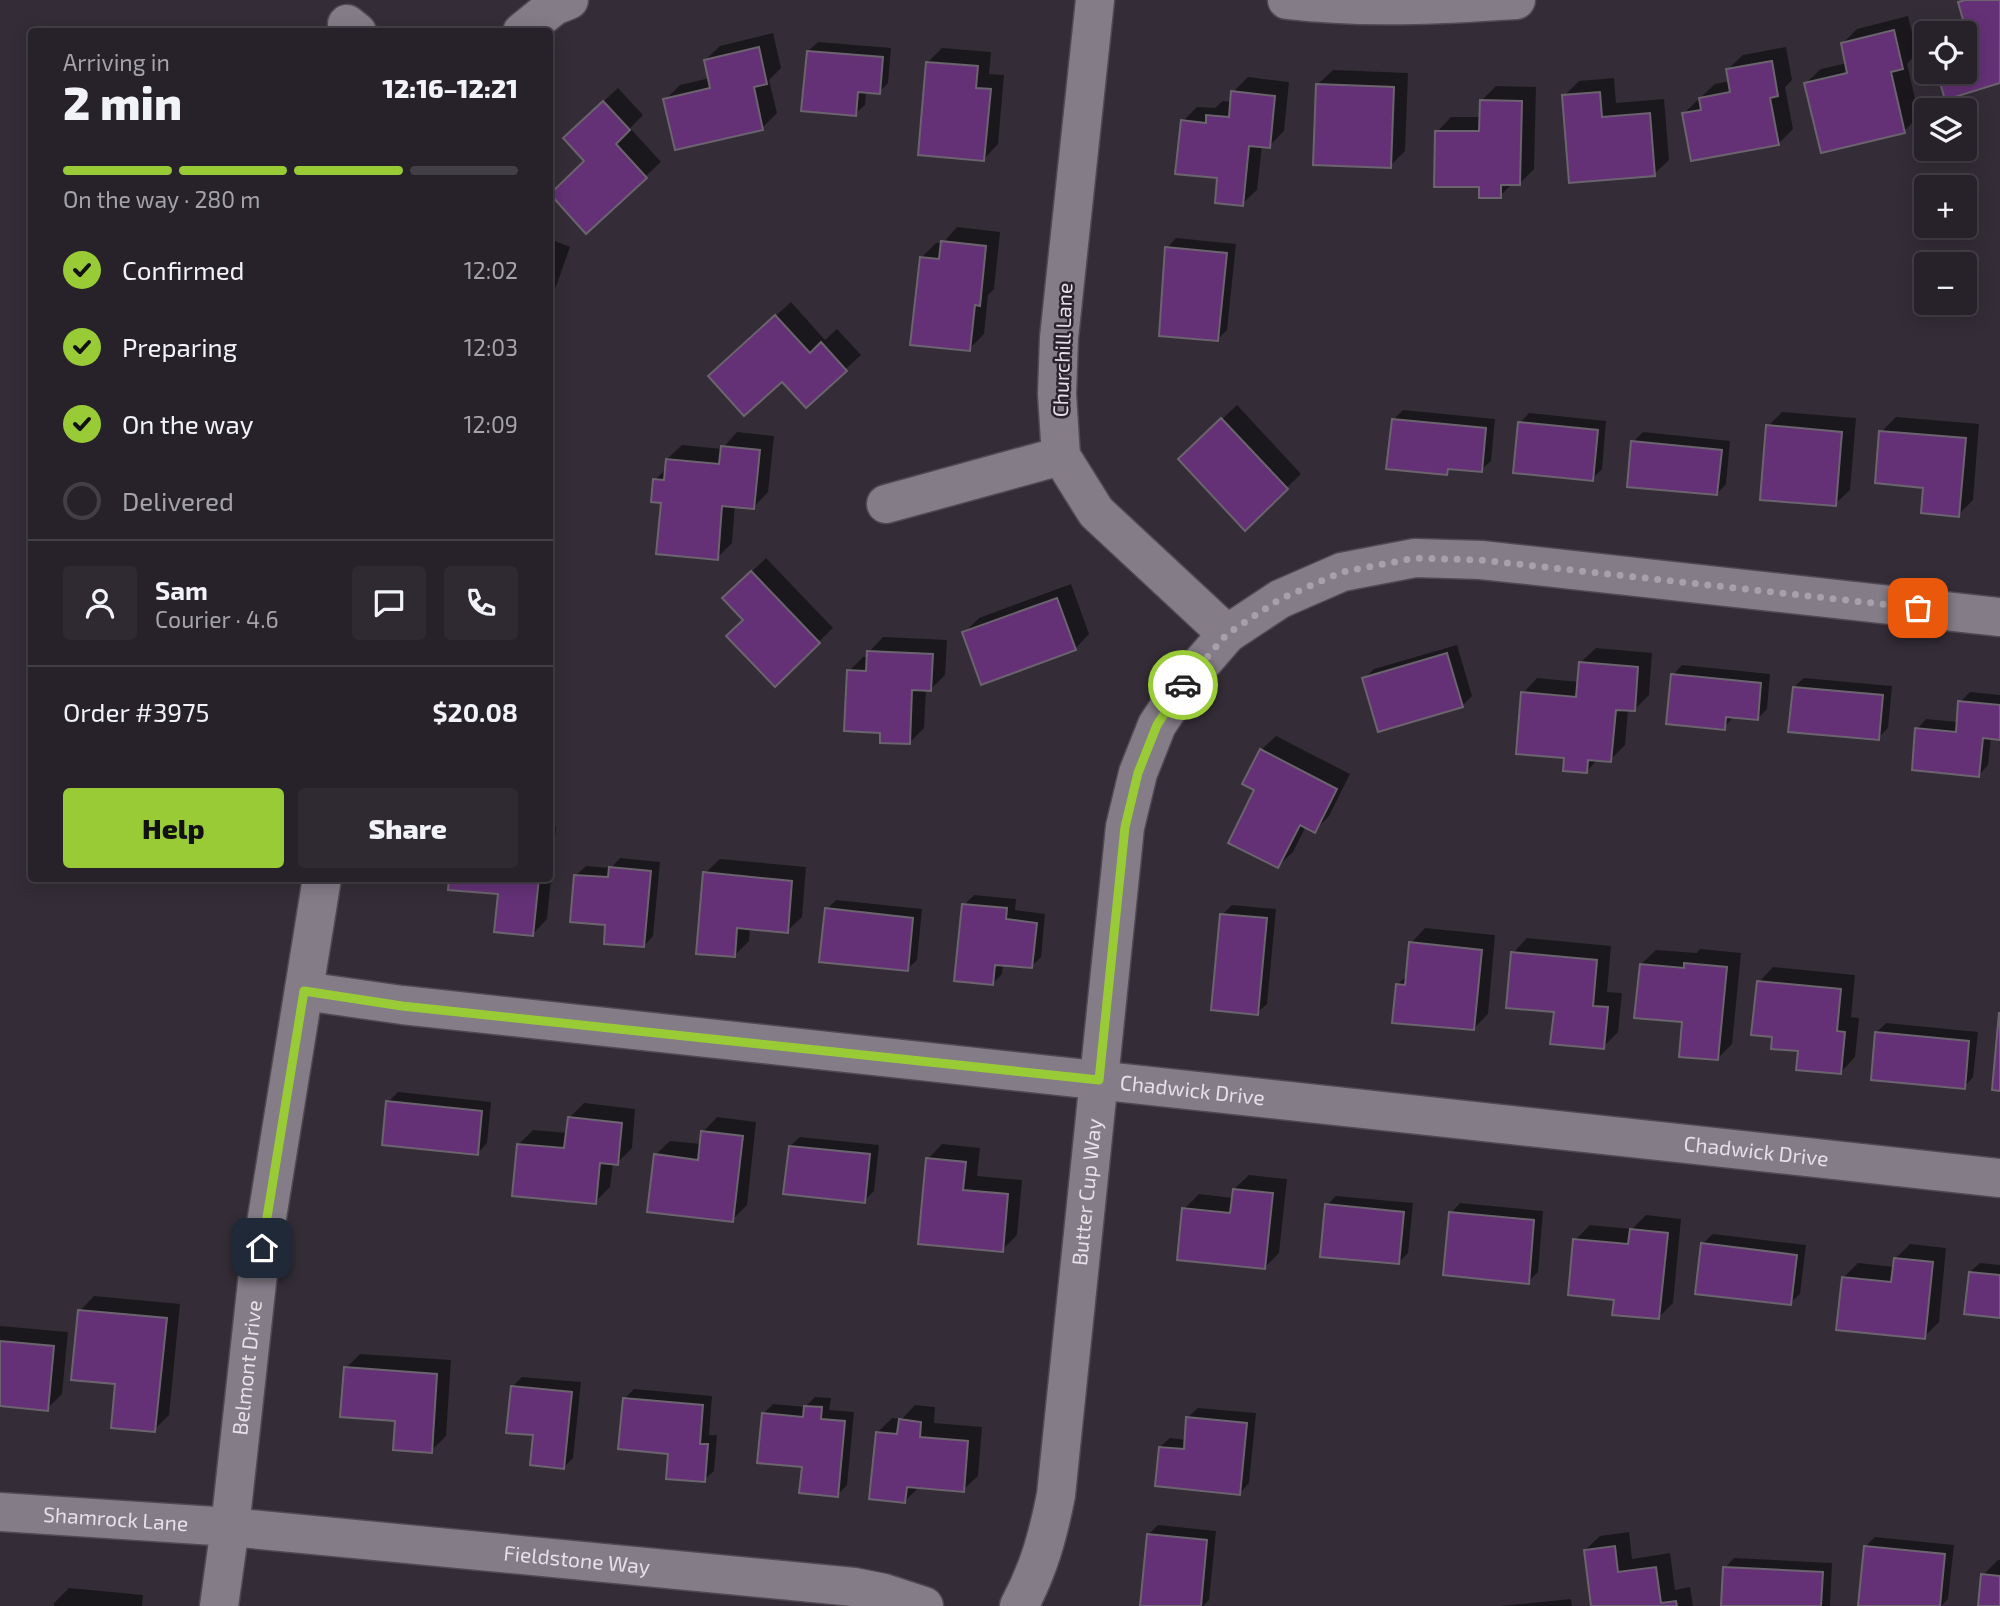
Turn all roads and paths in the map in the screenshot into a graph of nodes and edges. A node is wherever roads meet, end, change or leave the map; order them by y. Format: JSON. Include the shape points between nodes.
{"nodes":[{"id":1,"x":569,"y":0,"type":"edge"},
{"id":2,"x":1095,"y":0,"type":"edge"},
{"id":3,"x":1287,"y":0,"type":"edge"},
{"id":4,"x":1516,"y":0,"type":"edge"},
{"id":5,"x":528,"y":28,"type":"edge"},
{"id":6,"x":1061,"y":456,"type":"junction"},
{"id":7,"x":886,"y":504,"type":"dead end"},
{"id":8,"x":2000,"y":617,"type":"edge"},
{"id":9,"x":1227,"y":634,"type":"junction"},
{"id":10,"x":321,"y":882,"type":"edge"},
{"id":11,"x":304,"y":991,"type":"junction"},
{"id":12,"x":1099,"y":1080,"type":"junction"},
{"id":13,"x":2000,"y":1178,"type":"edge"},
{"id":14,"x":0,"y":1512,"type":"edge"},
{"id":15,"x":229,"y":1527,"type":"junction"},
{"id":16,"x":709,"y":1589,"type":"edge"},
{"id":17,"x":219,"y":1606,"type":"edge"},
{"id":18,"x":924,"y":1606,"type":"edge"},
{"id":19,"x":1019,"y":1606,"type":"edge"}],
"edges":[{"from":1,"to":5,"type":"street"},
{"from":2,"to":6,"type":"street","name":"Churchill Lane","via":[[1059,338]]},
{"from":3,"to":4,"type":"street","via":[[1426,6]]},
{"from":6,"to":7,"type":"street"},
{"from":6,"to":9,"type":"street","name":"Churchill Lane","via":[[1096,512]]},
{"from":8,"to":9,"type":"street","name":"Butter Cup Way","via":[[1481,560],[1415,558],[1342,572],[1280,599]]},
{"from":9,"to":12,"type":"street","name":"Butter Cup Way","via":[[1187,680],[1157,725],[1138,773],[1125,827]]},
{"from":10,"to":11,"type":"street","name":"Belmont Drive"},
{"from":11,"to":12,"type":"street","name":"Chadwick Drive","via":[[402,1006]]},
{"from":11,"to":15,"type":"street","name":"Belmont Drive","via":[[258,1273]]},
{"from":12,"to":13,"type":"street","name":"Chadwick Drive"},
{"from":12,"to":19,"type":"street","name":"Butter Cup Way","via":[[1056,1494],[1046,1541]]},
{"from":14,"to":15,"type":"street","name":"Shamrock Lane"},
{"from":15,"to":16,"type":"street","name":"Fieldstone Way"},
{"from":15,"to":17,"type":"street","name":"Belmont Drive"},
{"from":16,"to":18,"type":"street","name":"Fieldstone Way","via":[[854,1587]]}]}
